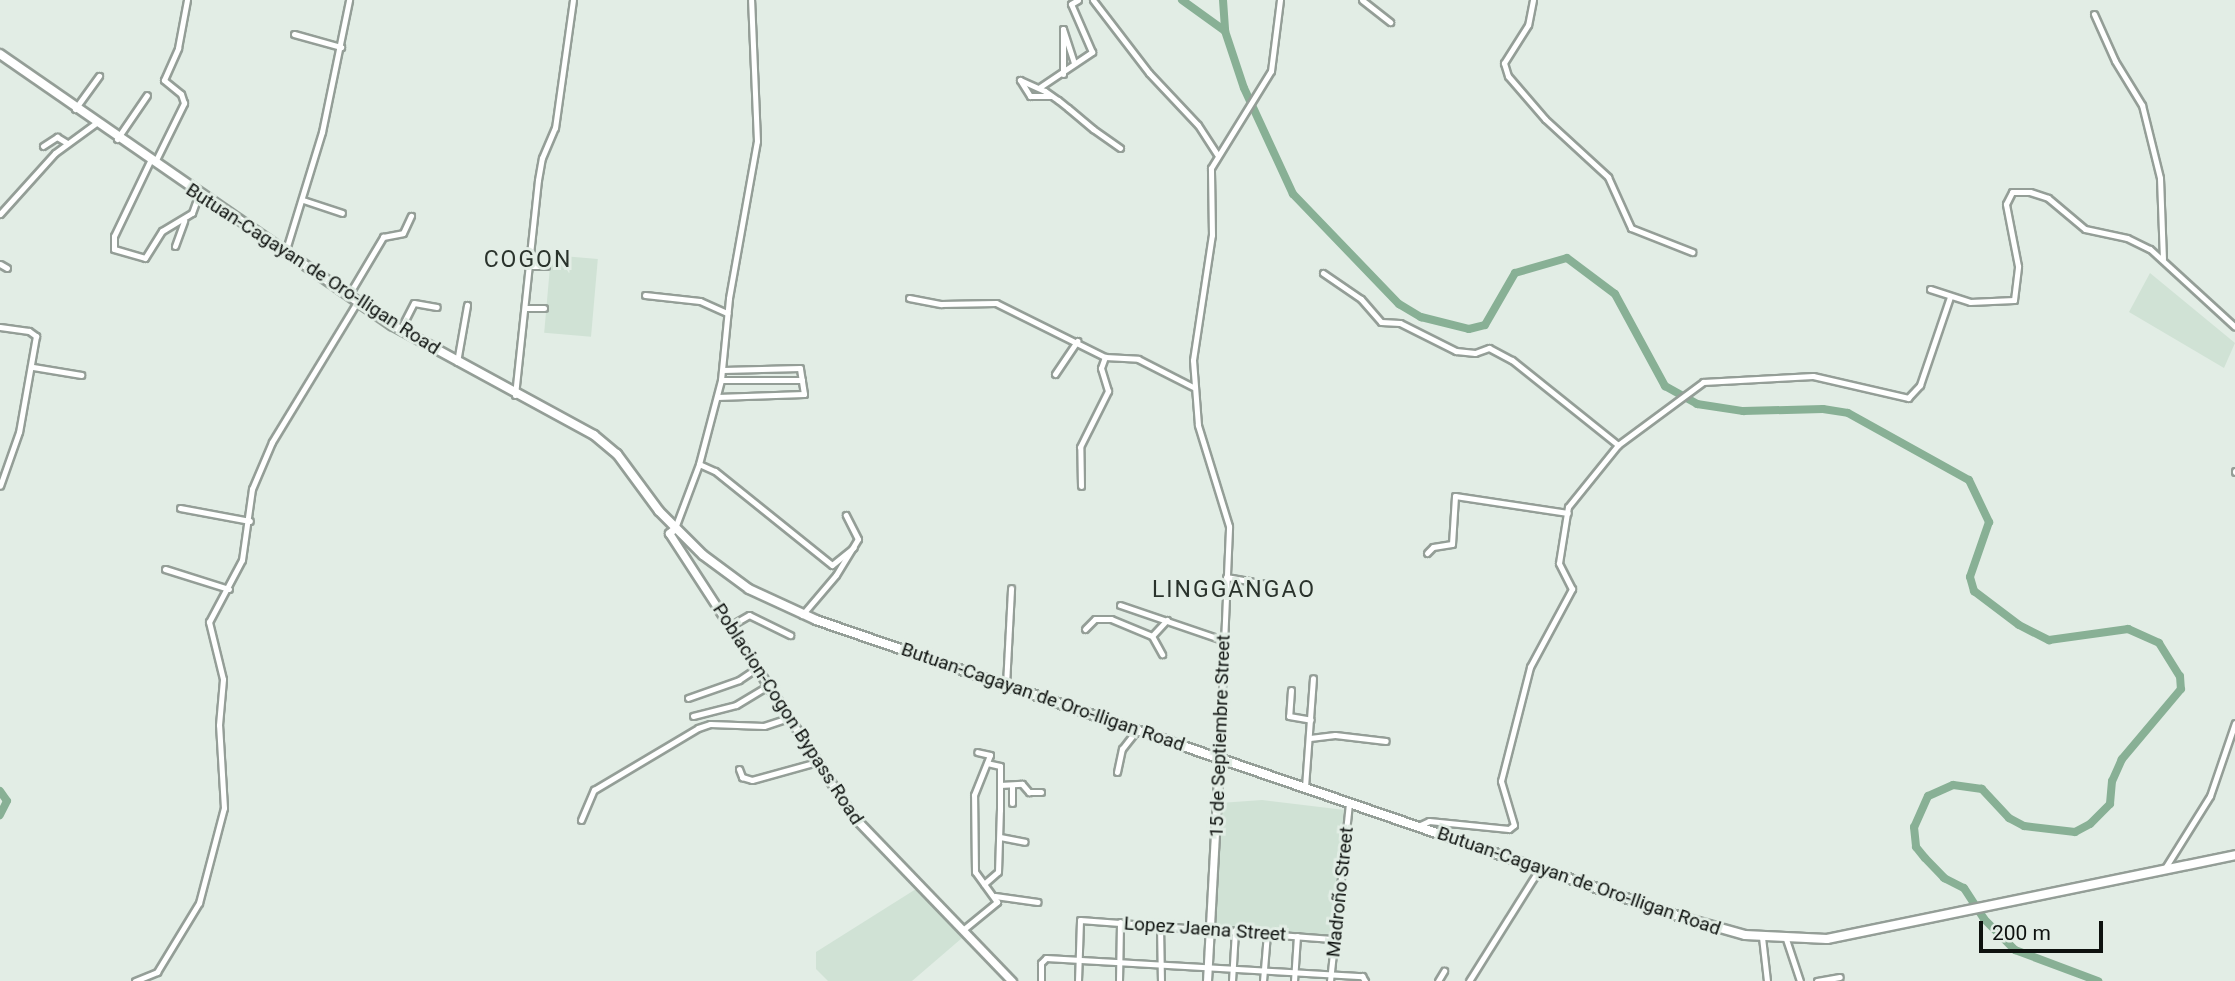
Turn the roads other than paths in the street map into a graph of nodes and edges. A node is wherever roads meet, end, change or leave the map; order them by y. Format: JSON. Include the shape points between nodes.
{"nodes":[{"id":1,"x":187,"y":0,"type":"edge"},
{"id":2,"x":349,"y":0,"type":"edge"},
{"id":3,"x":573,"y":0,"type":"edge"},
{"id":4,"x":751,"y":0,"type":"edge"},
{"id":5,"x":1078,"y":0,"type":"edge"},
{"id":6,"x":1093,"y":0,"type":"edge"},
{"id":7,"x":1280,"y":0,"type":"edge"},
{"id":8,"x":1362,"y":0,"type":"edge"},
{"id":9,"x":1533,"y":0,"type":"edge"},
{"id":10,"x":2094,"y":14,"type":"dead end"},
{"id":11,"x":1390,"y":22,"type":"dead end"},
{"id":12,"x":294,"y":34,"type":"dead end"},
{"id":13,"x":341,"y":47,"type":"junction"},
{"id":14,"x":0,"y":54,"type":"edge"},
{"id":15,"x":1074,"y":63,"type":"junction"},
{"id":16,"x":1063,"y":74,"type":"junction"},
{"id":17,"x":99,"y":76,"type":"dead end"},
{"id":18,"x":1040,"y":87,"type":"junction"},
{"id":19,"x":147,"y":95,"type":"dead end"},
{"id":20,"x":1051,"y":96,"type":"junction"},
{"id":21,"x":75,"y":109,"type":"junction"},
{"id":22,"x":96,"y":123,"type":"junction"},
{"id":23,"x":117,"y":139,"type":"junction"},
{"id":24,"x":67,"y":143,"type":"junction"},
{"id":25,"x":43,"y":146,"type":"dead end"},
{"id":26,"x":1120,"y":148,"type":"dead end"},
{"id":27,"x":1217,"y":154,"type":"junction"},
{"id":28,"x":152,"y":162,"type":"junction"},
{"id":29,"x":199,"y":194,"type":"junction"},
{"id":30,"x":303,"y":200,"type":"junction"},
{"id":31,"x":1,"y":212,"type":"edge"},
{"id":32,"x":342,"y":213,"type":"dead end"},
{"id":33,"x":411,"y":216,"type":"dead end"},
{"id":34,"x":184,"y":221,"type":"junction"},
{"id":35,"x":175,"y":246,"type":"dead end"},
{"id":36,"x":1692,"y":252,"type":"dead end"},
{"id":37,"x":285,"y":253,"type":"junction"},
{"id":38,"x":2163,"y":259,"type":"junction"},
{"id":39,"x":0,"y":264,"type":"edge"},
{"id":40,"x":531,"y":266,"type":"junction"},
{"id":41,"x":546,"y":266,"type":"dead end"},
{"id":42,"x":7,"y":268,"type":"dead end"},
{"id":43,"x":1322,"y":273,"type":"dead end"},
{"id":44,"x":1930,"y":289,"type":"dead end"},
{"id":45,"x":645,"y":295,"type":"dead end"},
{"id":46,"x":348,"y":296,"type":"junction"},
{"id":47,"x":1950,"y":297,"type":"junction"},
{"id":48,"x":909,"y":298,"type":"dead end"},
{"id":49,"x":357,"y":302,"type":"junction"},
{"id":50,"x":467,"y":305,"type":"dead end"},
{"id":51,"x":437,"y":307,"type":"dead end"},
{"id":52,"x":525,"y":308,"type":"junction"},
{"id":53,"x":544,"y":308,"type":"dead end"},
{"id":54,"x":727,"y":313,"type":"junction"},
{"id":55,"x":0,"y":327,"type":"edge"},
{"id":56,"x":2235,"y":327,"type":"edge"},
{"id":57,"x":400,"y":330,"type":"junction"},
{"id":58,"x":1077,"y":341,"type":"junction"},
{"id":59,"x":1105,"y":357,"type":"junction"},
{"id":60,"x":457,"y":362,"type":"junction"},
{"id":61,"x":33,"y":367,"type":"junction"},
{"id":62,"x":723,"y":370,"type":"junction"},
{"id":63,"x":1055,"y":374,"type":"dead end"},
{"id":64,"x":81,"y":375,"type":"dead end"},
{"id":65,"x":721,"y":380,"type":"junction"},
{"id":66,"x":802,"y":380,"type":"junction"},
{"id":67,"x":1193,"y":387,"type":"junction"},
{"id":68,"x":515,"y":395,"type":"junction"},
{"id":69,"x":717,"y":397,"type":"junction"},
{"id":70,"x":1618,"y":445,"type":"junction"},
{"id":71,"x":699,"y":464,"type":"junction"},
{"id":72,"x":0,"y":486,"type":"edge"},
{"id":73,"x":1081,"y":486,"type":"dead end"},
{"id":74,"x":180,"y":508,"type":"dead end"},
{"id":75,"x":1568,"y":513,"type":"junction"},
{"id":76,"x":846,"y":515,"type":"dead end"},
{"id":77,"x":250,"y":521,"type":"junction"},
{"id":78,"x":675,"y":528,"type":"junction"},
{"id":79,"x":854,"y":547,"type":"junction"},
{"id":80,"x":1427,"y":553,"type":"dead end"},
{"id":81,"x":165,"y":569,"type":"dead end"},
{"id":82,"x":1226,"y":577,"type":"junction"},
{"id":83,"x":1271,"y":585,"type":"dead end"},
{"id":84,"x":1012,"y":588,"type":"dead end"},
{"id":85,"x":229,"y":589,"type":"junction"},
{"id":86,"x":1120,"y":605,"type":"dead end"},
{"id":87,"x":802,"y":615,"type":"junction"},
{"id":88,"x":1167,"y":620,"type":"junction"},
{"id":89,"x":730,"y":626,"type":"junction"},
{"id":90,"x":1086,"y":629,"type":"dead end"},
{"id":91,"x":790,"y":635,"type":"dead end"},
{"id":92,"x":1154,"y":640,"type":"junction"},
{"id":93,"x":1222,"y":640,"type":"junction"},
{"id":94,"x":1163,"y":654,"type":"dead end"},
{"id":95,"x":757,"y":668,"type":"junction"},
{"id":96,"x":1313,"y":678,"type":"dead end"},
{"id":97,"x":1006,"y":685,"type":"junction"},
{"id":98,"x":768,"y":686,"type":"junction"},
{"id":99,"x":1291,"y":690,"type":"dead end"},
{"id":100,"x":688,"y":698,"type":"dead end"},
{"id":101,"x":694,"y":716,"type":"dead end"},
{"id":102,"x":789,"y":718,"type":"junction"},
{"id":103,"x":1311,"y":720,"type":"junction"},
{"id":104,"x":2235,"y":723,"type":"edge"},
{"id":105,"x":1137,"y":730,"type":"junction"},
{"id":106,"x":1310,"y":738,"type":"junction"},
{"id":107,"x":1386,"y":741,"type":"dead end"},
{"id":108,"x":977,"y":752,"type":"dead end"},
{"id":109,"x":1219,"y":758,"type":"junction"},
{"id":110,"x":817,"y":762,"type":"junction"},
{"id":111,"x":987,"y":763,"type":"junction"},
{"id":112,"x":739,"y":769,"type":"dead end"},
{"id":113,"x":1117,"y":772,"type":"dead end"},
{"id":114,"x":1000,"y":785,"type":"junction"},
{"id":115,"x":1013,"y":785,"type":"junction"},
{"id":116,"x":1305,"y":787,"type":"junction"},
{"id":117,"x":1041,"y":792,"type":"dead end"},
{"id":118,"x":1349,"y":802,"type":"junction"},
{"id":119,"x":1012,"y":803,"type":"dead end"},
{"id":120,"x":582,"y":820,"type":"dead end"},
{"id":121,"x":1418,"y":827,"type":"junction"},
{"id":122,"x":1000,"y":837,"type":"junction"},
{"id":123,"x":1025,"y":842,"type":"dead end"},
{"id":124,"x":2235,"y":855,"type":"edge"},
{"id":125,"x":1540,"y":868,"type":"junction"},
{"id":126,"x":2164,"y":871,"type":"junction"},
{"id":127,"x":984,"y":884,"type":"junction"},
{"id":128,"x":995,"y":896,"type":"junction"},
{"id":129,"x":1038,"y":902,"type":"dead end"},
{"id":130,"x":1120,"y":922,"type":"junction"},
{"id":131,"x":1160,"y":925,"type":"junction"},
{"id":132,"x":1211,"y":928,"type":"junction"},
{"id":133,"x":964,"y":929,"type":"junction"},
{"id":134,"x":1235,"y":930,"type":"junction"},
{"id":135,"x":1267,"y":933,"type":"junction"},
{"id":136,"x":1297,"y":936,"type":"junction"},
{"id":137,"x":1762,"y":937,"type":"junction"},
{"id":138,"x":1335,"y":939,"type":"junction"},
{"id":139,"x":1786,"y":939,"type":"junction"},
{"id":140,"x":1078,"y":959,"type":"junction"},
{"id":141,"x":1119,"y":961,"type":"junction"},
{"id":142,"x":1161,"y":964,"type":"junction"},
{"id":143,"x":1208,"y":967,"type":"junction"},
{"id":144,"x":1233,"y":968,"type":"junction"},
{"id":145,"x":1264,"y":970,"type":"junction"},
{"id":146,"x":1444,"y":971,"type":"dead end"},
{"id":147,"x":1295,"y":972,"type":"junction"},
{"id":148,"x":1840,"y":977,"type":"dead end"},
{"id":149,"x":1331,"y":978,"type":"edge"},
{"id":150,"x":135,"y":981,"type":"edge"},
{"id":151,"x":1012,"y":981,"type":"edge"},
{"id":152,"x":1041,"y":981,"type":"edge"},
{"id":153,"x":1078,"y":981,"type":"edge"},
{"id":154,"x":1119,"y":981,"type":"edge"},
{"id":155,"x":1161,"y":981,"type":"edge"},
{"id":156,"x":1207,"y":981,"type":"edge"},
{"id":157,"x":1233,"y":981,"type":"edge"},
{"id":158,"x":1263,"y":981,"type":"edge"},
{"id":159,"x":1294,"y":981,"type":"edge"},
{"id":160,"x":1365,"y":981,"type":"edge"},
{"id":161,"x":1438,"y":981,"type":"edge"},
{"id":162,"x":1469,"y":981,"type":"edge"},
{"id":163,"x":1767,"y":981,"type":"edge"},
{"id":164,"x":1800,"y":981,"type":"edge"},
{"id":165,"x":1817,"y":981,"type":"edge"}],
"edges":[{"from":1,"to":28,"type":"street","via":[[178,48],[164,80],[181,93],[184,103]]},
{"from":2,"to":13,"type":"street"},
{"from":3,"to":40,"type":"street","via":[[555,128],[541,158]]},
{"from":4,"to":54,"type":"street","via":[[759,125]]},
{"from":5,"to":15,"type":"street","via":[[1071,4],[1092,51]]},
{"from":6,"to":27,"type":"street"},
{"from":7,"to":27,"type":"street","name":"15 de Septiembre Street","via":[[1272,65]]},
{"from":8,"to":11,"type":"street"},
{"from":9,"to":36,"type":"street","via":[[1528,25],[1504,63],[1508,76],[1545,119],[1608,177],[1631,228]]},
{"from":10,"to":38,"type":"street","via":[[2142,105],[2160,178]]},
{"from":12,"to":13,"type":"street"},
{"from":13,"to":30,"type":"street"},
{"from":14,"to":21,"type":"highway","name":"Butuan-Cagayan de Oro-Iligan Road"},
{"from":15,"to":16,"type":"street"},
{"from":15,"to":16,"type":"street","via":[[1063,29]]},
{"from":16,"to":18,"type":"street"},
{"from":17,"to":21,"type":"street"},
{"from":18,"to":20,"type":"street"},
{"from":18,"to":20,"type":"street","via":[[1020,81],[1030,96]]},
{"from":19,"to":23,"type":"street"},
{"from":20,"to":26,"type":"street"},
{"from":21,"to":22,"type":"highway","name":"Butuan-Cagayan de Oro-Iligan Road"},
{"from":22,"to":23,"type":"highway","name":"Butuan-Cagayan de Oro-Iligan Road"},
{"from":22,"to":24,"type":"street"},
{"from":23,"to":28,"type":"highway","name":"Butuan-Cagayan de Oro-Iligan Road"},
{"from":24,"to":25,"type":"street","via":[[57,137]]},
{"from":24,"to":31,"type":"street"},
{"from":27,"to":67,"type":"street","name":"15 de Septiembre Street","via":[[1211,168],[1212,235],[1197,320]]},
{"from":28,"to":29,"type":"highway","name":"Butuan-Cagayan de Oro-Iligan Road"},
{"from":28,"to":34,"type":"street","via":[[112,245],[119,252],[145,258],[162,231]]},
{"from":29,"to":34,"type":"street"},
{"from":29,"to":37,"type":"highway","name":"Butuan-Cagayan de Oro-Iligan Road"},
{"from":30,"to":32,"type":"street"},
{"from":30,"to":37,"type":"street"},
{"from":33,"to":46,"type":"street","via":[[403,233],[383,237]]},
{"from":34,"to":35,"type":"street"},
{"from":37,"to":46,"type":"highway","name":"Butuan-Cagayan de Oro-Iligan Road"},
{"from":38,"to":47,"type":"street","via":[[2134,240],[2085,229],[2043,195],[2016,191],[2006,204],[2018,266],[2016,297],[2008,302]]},
{"from":38,"to":56,"type":"street"},
{"from":39,"to":42,"type":"street"},
{"from":40,"to":41,"type":"street"},
{"from":40,"to":52,"type":"street"},
{"from":43,"to":70,"type":"street","via":[[1361,299],[1381,322],[1397,322],[1455,351],[1475,354],[1489,348],[1511,360]]},
{"from":44,"to":47,"type":"street"},
{"from":45,"to":54,"type":"street","via":[[700,301]]},
{"from":46,"to":49,"type":"highway","name":"Butuan-Cagayan de Oro-Iligan Road"},
{"from":47,"to":70,"type":"street","via":[[1920,385],[1908,398],[1812,376],[1709,381],[1692,388]]},
{"from":48,"to":58,"type":"street","via":[[941,304],[991,302]]},
{"from":49,"to":57,"type":"highway","name":"Butuan-Cagayan de Oro-Iligan Road"},
{"from":49,"to":77,"type":"street","via":[[272,442],[252,489]]},
{"from":50,"to":60,"type":"street"},
{"from":51,"to":57,"type":"street","via":[[414,303]]},
{"from":52,"to":53,"type":"street"},
{"from":52,"to":68,"type":"street"},
{"from":54,"to":62,"type":"street"},
{"from":55,"to":61,"type":"street","via":[[34,334]]},
{"from":57,"to":60,"type":"highway","name":"Butuan-Cagayan de Oro-Iligan Road"},
{"from":58,"to":59,"type":"street"},
{"from":58,"to":63,"type":"street"},
{"from":59,"to":67,"type":"street","via":[[1138,359]]},
{"from":59,"to":73,"type":"street","via":[[1101,368],[1107,394],[1080,447]]},
{"from":60,"to":68,"type":"highway","name":"Butuan-Cagayan de Oro-Iligan Road"},
{"from":61,"to":64,"type":"street"},
{"from":61,"to":72,"type":"street","via":[[14,451]]},
{"from":62,"to":65,"type":"street"},
{"from":62,"to":66,"type":"street","via":[[798,368]]},
{"from":65,"to":66,"type":"street"},
{"from":65,"to":69,"type":"street"},
{"from":66,"to":69,"type":"street","via":[[801,396]]},
{"from":67,"to":82,"type":"street","name":"15 de Septiembre Street","via":[[1198,425],[1228,519]]},
{"from":68,"to":78,"type":"highway","name":"Butuan-Cagayan de Oro-Iligan Road","via":[[566,417],[603,441]]},
{"from":69,"to":71,"type":"street"},
{"from":70,"to":75,"type":"street","via":[[1586,490],[1570,503]]},
{"from":71,"to":78,"type":"street"},
{"from":71,"to":79,"type":"street","via":[[715,471],[832,565]]},
{"from":74,"to":77,"type":"street"},
{"from":75,"to":80,"type":"street","via":[[1455,496],[1452,544],[1433,547]]},
{"from":75,"to":121,"type":"street","via":[[1559,564],[1572,589],[1530,667],[1502,781],[1514,825],[1510,830],[1426,821]]},
{"from":76,"to":79,"type":"street","via":[[858,539]]},
{"from":77,"to":85,"type":"street","via":[[245,551]]},
{"from":78,"to":87,"type":"highway","name":"Butuan-Cagayan de Oro-Iligan Road","via":[[734,579]]},
{"from":78,"to":89,"type":"main road","name":"Poblacion-Cogon Bypass Road","via":[[669,533]]},
{"from":79,"to":87,"type":"street"},
{"from":81,"to":85,"type":"street"},
{"from":82,"to":83,"type":"street"},
{"from":82,"to":93,"type":"street","name":"15 de Septiembre Street"},
{"from":84,"to":97,"type":"street"},
{"from":85,"to":150,"type":"street","via":[[208,630],[223,679],[222,819],[199,903],[157,972]]},
{"from":86,"to":88,"type":"street"},
{"from":87,"to":97,"type":"highway","name":"Butuan-Cagayan de Oro-Iligan Road"},
{"from":88,"to":92,"type":"street"},
{"from":88,"to":93,"type":"street"},
{"from":89,"to":91,"type":"street","via":[[749,615]]},
{"from":89,"to":95,"type":"main road","name":"Poblacion-Cogon Bypass Road"},
{"from":90,"to":92,"type":"street","via":[[1095,619],[1106,619]]},
{"from":92,"to":94,"type":"street"},
{"from":93,"to":109,"type":"street","name":"15 de Septiembre Street"},
{"from":95,"to":98,"type":"main road","name":"Poblacion-Cogon Bypass Road"},
{"from":95,"to":100,"type":"street","via":[[739,680]]},
{"from":96,"to":103,"type":"street"},
{"from":97,"to":105,"type":"highway","name":"Butuan-Cagayan de Oro-Iligan Road"},
{"from":98,"to":101,"type":"street","via":[[736,705]]},
{"from":98,"to":102,"type":"main road","name":"Poblacion-Cogon Bypass Road"},
{"from":99,"to":103,"type":"street","via":[[1289,716]]},
{"from":102,"to":110,"type":"main road","name":"Poblacion-Cogon Bypass Road"},
{"from":102,"to":120,"type":"street","via":[[764,726],[710,724],[698,728],[594,790]]},
{"from":103,"to":106,"type":"street"},
{"from":104,"to":126,"type":"street","via":[[2210,796]]},
{"from":105,"to":109,"type":"highway","name":"Butuan-Cagayan de Oro-Iligan Road"},
{"from":105,"to":113,"type":"street","via":[[1122,749]]},
{"from":106,"to":107,"type":"street","via":[[1335,735]]},
{"from":106,"to":116,"type":"street"},
{"from":108,"to":111,"type":"street","via":[[990,755]]},
{"from":109,"to":116,"type":"highway","name":"Butuan-Cagayan de Oro-Iligan Road"},
{"from":109,"to":132,"type":"main road","name":"15 de Septiembre Street"},
{"from":110,"to":112,"type":"street","via":[[752,780],[742,777]]},
{"from":110,"to":133,"type":"main road","name":"Poblacion-Cogon Bypass Road","via":[[860,825]]},
{"from":111,"to":114,"type":"street","via":[[1000,766]]},
{"from":111,"to":127,"type":"street","via":[[974,795],[971,830],[975,872]]},
{"from":114,"to":115,"type":"street"},
{"from":114,"to":122,"type":"street"},
{"from":115,"to":117,"type":"street"},
{"from":115,"to":119,"type":"street"},
{"from":116,"to":118,"type":"highway","name":"Butuan-Cagayan de Oro-Iligan Road"},
{"from":118,"to":121,"type":"highway","name":"Butuan-Cagayan de Oro-Iligan Road"},
{"from":118,"to":138,"type":"street","name":"Madroño Street"},
{"from":121,"to":125,"type":"highway","name":"Butuan-Cagayan de Oro-Iligan Road"},
{"from":122,"to":123,"type":"street"},
{"from":122,"to":127,"type":"street","via":[[998,874]]},
{"from":124,"to":126,"type":"highway","name":"Butuan-Cagayan de Oro-Iligan Road"},
{"from":125,"to":137,"type":"highway","name":"Butuan-Cagayan de Oro-Iligan Road","via":[[1698,922]]},
{"from":125,"to":162,"type":"street"},
{"from":126,"to":139,"type":"highway","name":"Butuan-Cagayan de Oro-Iligan Road","via":[[1828,939]]},
{"from":127,"to":128,"type":"street"},
{"from":128,"to":129,"type":"street"},
{"from":128,"to":133,"type":"street","via":[[993,908]]},
{"from":130,"to":131,"type":"street","name":"Lopez Jaena Street"},
{"from":130,"to":140,"type":"street","name":"Lopez Jaena Street","via":[[1081,919],[1077,923]]},
{"from":130,"to":141,"type":"street"},
{"from":131,"to":132,"type":"street","name":"Lopez Jaena Street"},
{"from":131,"to":142,"type":"street"},
{"from":132,"to":134,"type":"street","name":"Lopez Jaena Street"},
{"from":132,"to":143,"type":"main road","name":"15 de Septiembre Street"},
{"from":133,"to":151,"type":"main road","name":"Poblacion-Cogon Bypass Road"},
{"from":134,"to":135,"type":"street","name":"Lopez Jaena Street"},
{"from":134,"to":144,"type":"street"},
{"from":135,"to":136,"type":"street","name":"Lopez Jaena Street"},
{"from":135,"to":145,"type":"street"},
{"from":136,"to":138,"type":"street","name":"Lopez Jaena Street"},
{"from":136,"to":147,"type":"street"},
{"from":137,"to":139,"type":"highway","name":"Butuan-Cagayan de Oro-Iligan Road"},
{"from":137,"to":163,"type":"street"},
{"from":138,"to":149,"type":"street","name":"Madroño Street"},
{"from":139,"to":164,"type":"street"},
{"from":140,"to":141,"type":"street"},
{"from":140,"to":152,"type":"street","via":[[1044,958]]},
{"from":140,"to":153,"type":"street"},
{"from":141,"to":142,"type":"street"},
{"from":141,"to":154,"type":"street"},
{"from":142,"to":143,"type":"street"},
{"from":142,"to":155,"type":"street"},
{"from":143,"to":144,"type":"street"},
{"from":143,"to":156,"type":"main road","name":"15 de Septiembre Street"},
{"from":144,"to":145,"type":"street"},
{"from":144,"to":157,"type":"street"},
{"from":145,"to":147,"type":"street"},
{"from":145,"to":158,"type":"street"},
{"from":146,"to":161,"type":"street"},
{"from":147,"to":149,"type":"street"},
{"from":147,"to":159,"type":"street"},
{"from":148,"to":165,"type":"street"},
{"from":149,"to":160,"type":"street","via":[[1362,976]]}]}
